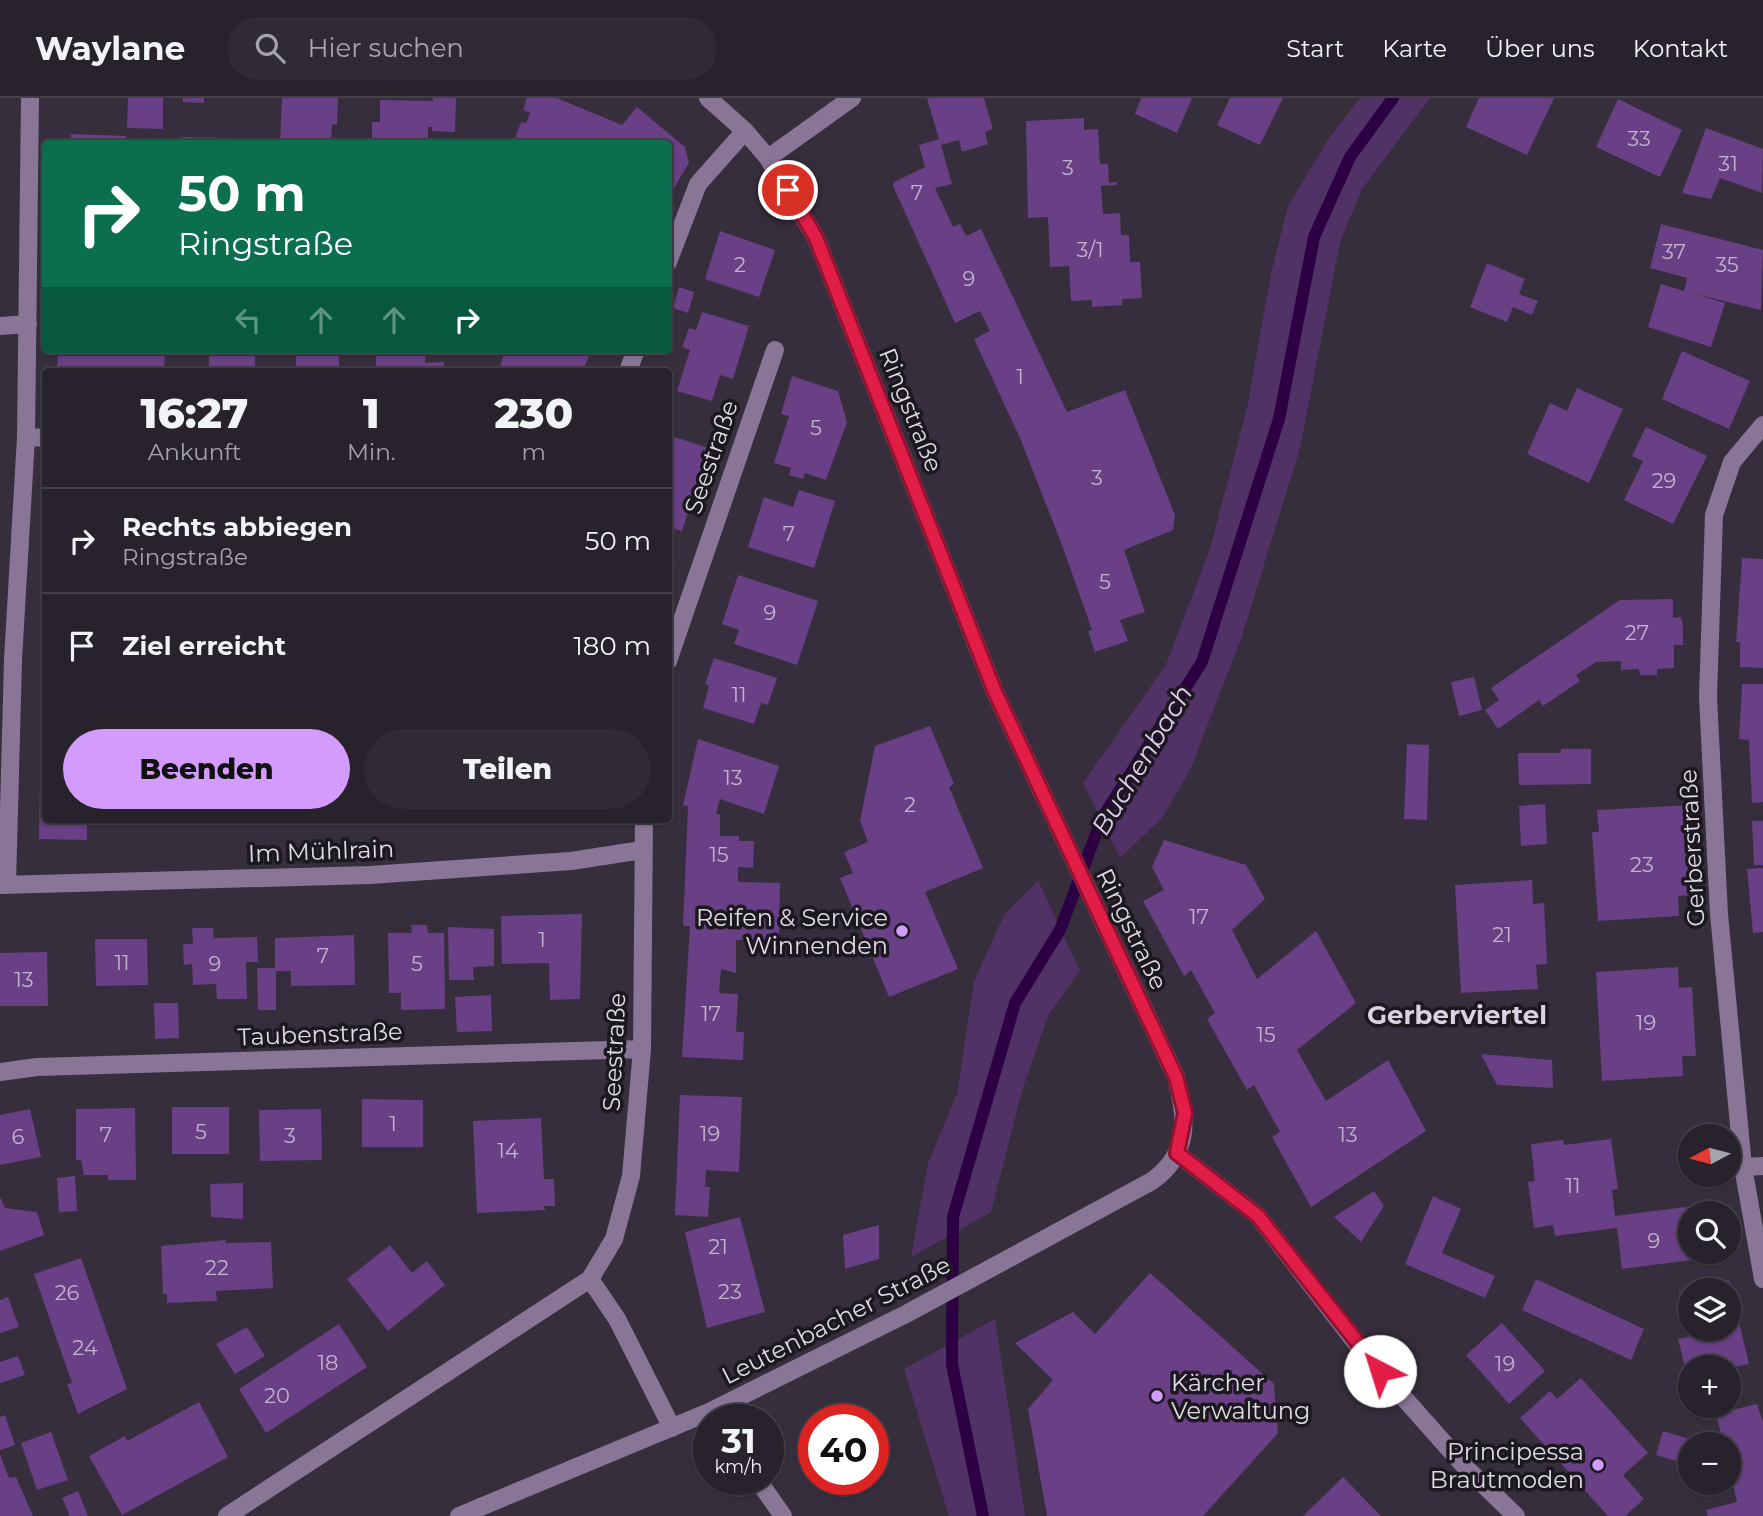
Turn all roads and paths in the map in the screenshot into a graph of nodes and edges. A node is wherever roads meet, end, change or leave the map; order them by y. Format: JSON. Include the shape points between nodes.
{"nodes":[{"id":1,"x":30,"y":98,"type":"edge"},
{"id":2,"x":708,"y":98,"type":"edge"},
{"id":3,"x":852,"y":98,"type":"edge"},
{"id":4,"x":745,"y":131,"type":"junction"},
{"id":5,"x":768,"y":158,"type":"junction"},
{"id":6,"x":672,"y":252,"type":"edge"},
{"id":7,"x":28,"y":324,"type":"junction"},
{"id":8,"x":0,"y":326,"type":"edge"},
{"id":9,"x":775,"y":350,"type":"dead end"},
{"id":10,"x":1763,"y":425,"type":"edge"},
{"id":11,"x":26,"y":437,"type":"junction"},
{"id":12,"x":42,"y":438,"type":"edge"},
{"id":13,"x":672,"y":649,"type":"edge"},
{"id":14,"x":7,"y":661,"type":"edge"},
{"id":15,"x":645,"y":823,"type":"edge"},
{"id":16,"x":642,"y":850,"type":"junction"},
{"id":17,"x":3,"y":885,"type":"edge"},
{"id":18,"x":642,"y":1049,"type":"junction"},
{"id":19,"x":0,"y":1072,"type":"edge"},
{"id":20,"x":1177,"y":1153,"type":"junction"},
{"id":21,"x":1763,"y":1166,"type":"edge"},
{"id":22,"x":1743,"y":1167,"type":"junction"},
{"id":23,"x":590,"y":1279,"type":"junction"},
{"id":24,"x":1763,"y":1279,"type":"edge"},
{"id":25,"x":734,"y":1404,"type":"edge"},
{"id":26,"x":693,"y":1422,"type":"edge"},
{"id":27,"x":672,"y":1428,"type":"junction"},
{"id":28,"x":768,"y":1495,"type":"edge"},
{"id":29,"x":227,"y":1516,"type":"edge"},
{"id":30,"x":459,"y":1516,"type":"edge"},
{"id":31,"x":783,"y":1516,"type":"edge"},
{"id":32,"x":1516,"y":1516,"type":"edge"}],
"edges":[{"from":1,"to":7,"type":"street"},
{"from":2,"to":4,"type":"street","name":"Ringstraße"},
{"from":3,"to":5,"type":"street"},
{"from":4,"to":5,"type":"street","name":"Ringstraße"},
{"from":4,"to":6,"type":"street","via":[[698,184]]},
{"from":5,"to":20,"type":"street","name":"Ringstraße","via":[[816,238],[995,692],[1176,1077],[1185,1113]]},
{"from":7,"to":8,"type":"street"},
{"from":7,"to":11,"type":"street"},
{"from":9,"to":13,"type":"street","name":"Seestraße"},
{"from":10,"to":22,"type":"street","name":"Gerberstraße","via":[[1732,462],[1714,515],[1710,621],[1708,697],[1719,914]]},
{"from":11,"to":12,"type":"street"},
{"from":11,"to":14,"type":"street"},
{"from":14,"to":17,"type":"street"},
{"from":15,"to":16,"type":"street","name":"Seestraße"},
{"from":16,"to":17,"type":"street","name":"Im Mühlrain","via":[[571,861],[370,875]]},
{"from":16,"to":18,"type":"street","name":"Seestraße"},
{"from":18,"to":19,"type":"street","name":"Taubenstraße"},
{"from":18,"to":23,"type":"street","name":"Seestraße","via":[[631,1176],[614,1239]]},
{"from":20,"to":25,"type":"street","name":"Leutenbacher Straße","via":[[1169,1169],[1152,1181]]},
{"from":20,"to":32,"type":"street","via":[[1258,1216],[1363,1352],[1468,1470]]},
{"from":21,"to":22,"type":"street"},
{"from":22,"to":24,"type":"street","name":"Gerberstraße"},
{"from":23,"to":27,"type":"street","via":[[617,1320]]},
{"from":23,"to":29,"type":"street","name":"Seestraße"},
{"from":26,"to":27,"type":"street","name":"Leutenbacher Straße"},
{"from":27,"to":30,"type":"street","name":"Leutenbacher Straße"},
{"from":28,"to":31,"type":"street"}]}
